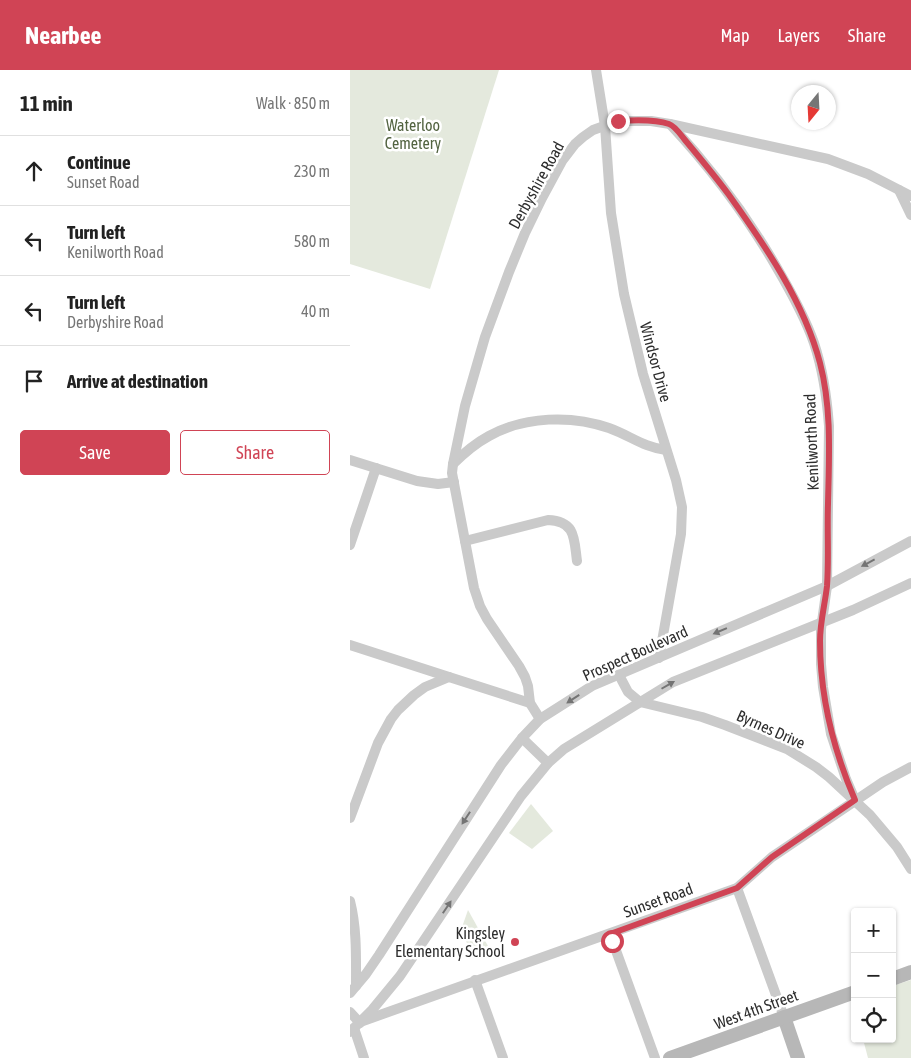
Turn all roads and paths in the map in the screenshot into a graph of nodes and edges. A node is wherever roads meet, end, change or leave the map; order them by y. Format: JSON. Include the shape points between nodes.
{"nodes":[{"id":1,"x":596,"y":70,"type":"edge"},
{"id":2,"x":670,"y":124,"type":"junction"},
{"id":3,"x":605,"y":126,"type":"junction"},
{"id":4,"x":899,"y":190,"type":"junction"},
{"id":5,"x":911,"y":196,"type":"edge"},
{"id":6,"x":911,"y":215,"type":"edge"},
{"id":7,"x":666,"y":450,"type":"junction"},
{"id":8,"x":350,"y":460,"type":"edge"},
{"id":9,"x":453,"y":464,"type":"junction"},
{"id":10,"x":376,"y":468,"type":"junction"},
{"id":11,"x":454,"y":482,"type":"junction"},
{"id":12,"x":466,"y":541,"type":"junction"},
{"id":13,"x":911,"y":541,"type":"edge"},
{"id":14,"x":350,"y":545,"type":"edge"},
{"id":15,"x":577,"y":561,"type":"dead end"},
{"id":16,"x":911,"y":583,"type":"edge"},
{"id":17,"x":827,"y":586,"type":"junction"},
{"id":18,"x":822,"y":622,"type":"junction"},
{"id":19,"x":350,"y":645,"type":"edge"},
{"id":20,"x":659,"y":658,"type":"junction"},
{"id":21,"x":619,"y":675,"type":"junction"},
{"id":22,"x":449,"y":677,"type":"junction"},
{"id":23,"x":640,"y":702,"type":"junction"},
{"id":24,"x":530,"y":703,"type":"junction"},
{"id":25,"x":540,"y":719,"type":"junction"},
{"id":26,"x":522,"y":738,"type":"junction"},
{"id":27,"x":548,"y":763,"type":"junction"},
{"id":28,"x":911,"y":767,"type":"edge"},
{"id":29,"x":855,"y":800,"type":"junction"},
{"id":30,"x":350,"y":818,"type":"edge"},
{"id":31,"x":911,"y":869,"type":"edge"},
{"id":32,"x":737,"y":888,"type":"junction"},
{"id":33,"x":350,"y":901,"type":"edge"},
{"id":34,"x":610,"y":934,"type":"junction"},
{"id":35,"x":911,"y":972,"type":"edge"},
{"id":36,"x":896,"y":978,"type":"edge"},
{"id":37,"x":476,"y":980,"type":"junction"},
{"id":38,"x":353,"y":989,"type":"edge"},
{"id":39,"x":851,"y":993,"type":"edge"},
{"id":40,"x":350,"y":1012,"type":"edge"},
{"id":41,"x":784,"y":1018,"type":"junction"},
{"id":42,"x":356,"y":1026,"type":"edge"},
{"id":43,"x":364,"y":1058,"type":"edge"},
{"id":44,"x":503,"y":1058,"type":"edge"},
{"id":45,"x":655,"y":1058,"type":"edge"},
{"id":46,"x":670,"y":1058,"type":"edge"},
{"id":47,"x":798,"y":1058,"type":"edge"}],
"edges":[{"from":1,"to":3,"type":"street","name":"Windsor Drive"},
{"from":2,"to":3,"type":"street","name":"Derbyshire Road","via":[[626,120]]},
{"from":2,"to":4,"type":"street","name":"Derbyshire Road","via":[[828,159]]},
{"from":2,"to":17,"type":"street","name":"Kenilworth Road","via":[[704,163],[751,227],[798,306],[814,344],[825,385],[829,426]]},
{"from":3,"to":7,"type":"street","name":"Windsor Drive","via":[[611,213],[624,294]]},
{"from":3,"to":9,"type":"street","name":"Derbyshire Road","via":[[593,130],[568,152],[525,233],[485,337],[465,406]]},
{"from":4,"to":5,"type":"street","name":"Derbyshire Road"},
{"from":4,"to":6,"type":"street"},
{"from":7,"to":9,"type":"street","via":[[595,424],[550,419],[503,429],[471,448]]},
{"from":7,"to":20,"type":"street","name":"Windsor Drive","via":[[680,493],[682,520]]},
{"from":8,"to":10,"type":"street"},
{"from":9,"to":11,"type":"street","name":"Derbyshire Road"},
{"from":10,"to":11,"type":"street","via":[[428,484]]},
{"from":10,"to":14,"type":"street"},
{"from":11,"to":12,"type":"street"},
{"from":12,"to":15,"type":"street","via":[[548,520],[556,521],[564,523],[574,535]]},
{"from":12,"to":24,"type":"street","via":[[480,606],[525,677]]},
{"from":13,"to":17,"type":"street","name":"Prospect Boulevard","one_way":true},
{"from":16,"to":18,"type":"street"},
{"from":17,"to":18,"type":"street","name":"Kenilworth Road"},
{"from":17,"to":20,"type":"street","name":"Prospect Boulevard","one_way":true},
{"from":23,"to":18,"type":"street","one_way":true,"via":[[673,682]]},
{"from":18,"to":29,"type":"street","name":"Kenilworth Road","via":[[821,664],[826,711],[838,756]]},
{"from":19,"to":22,"type":"street"},
{"from":20,"to":21,"type":"street","name":"Prospect Boulevard"},
{"from":21,"to":23,"type":"street","via":[[628,692]]},
{"from":21,"to":25,"type":"street","name":"Prospect Boulevard","one_way":true,"via":[[592,686]]},
{"from":22,"to":24,"type":"street"},
{"from":22,"to":30,"type":"street","via":[[425,687],[391,719]]},
{"from":23,"to":27,"type":"street","via":[[564,749]]},
{"from":23,"to":29,"type":"street","name":"Byrnes Drive","via":[[702,717],[787,749],[816,767]]},
{"from":24,"to":25,"type":"street"},
{"from":25,"to":26,"type":"street","name":"Prospect Boulevard"},
{"from":26,"to":27,"type":"street"},
{"from":26,"to":38,"type":"street","name":"Prospect Boulevard","one_way":true,"via":[[491,779],[379,955]]},
{"from":42,"to":27,"type":"street","one_way":true,"via":[[400,976],[521,796]]},
{"from":28,"to":29,"type":"street","name":"Sunset Road"},
{"from":29,"to":31,"type":"street","name":"Byrnes Drive","via":[[884,830]]},
{"from":29,"to":32,"type":"street","name":"Sunset Road","via":[[772,857]]},
{"from":32,"to":34,"type":"street","name":"Sunset Road"},
{"from":32,"to":41,"type":"street"},
{"from":33,"to":38,"type":"street","via":[[356,930]]},
{"from":34,"to":37,"type":"street","name":"Sunset Road"},
{"from":34,"to":45,"type":"street"},
{"from":35,"to":36,"type":"main road"},
{"from":37,"to":42,"type":"street","name":"Sunset Road"},
{"from":37,"to":44,"type":"street"},
{"from":39,"to":41,"type":"main road","name":"West 4th Street"},
{"from":40,"to":42,"type":"street"},
{"from":41,"to":46,"type":"main road","name":"West 4th Street"},
{"from":41,"to":47,"type":"main road"},
{"from":42,"to":43,"type":"street"}]}
